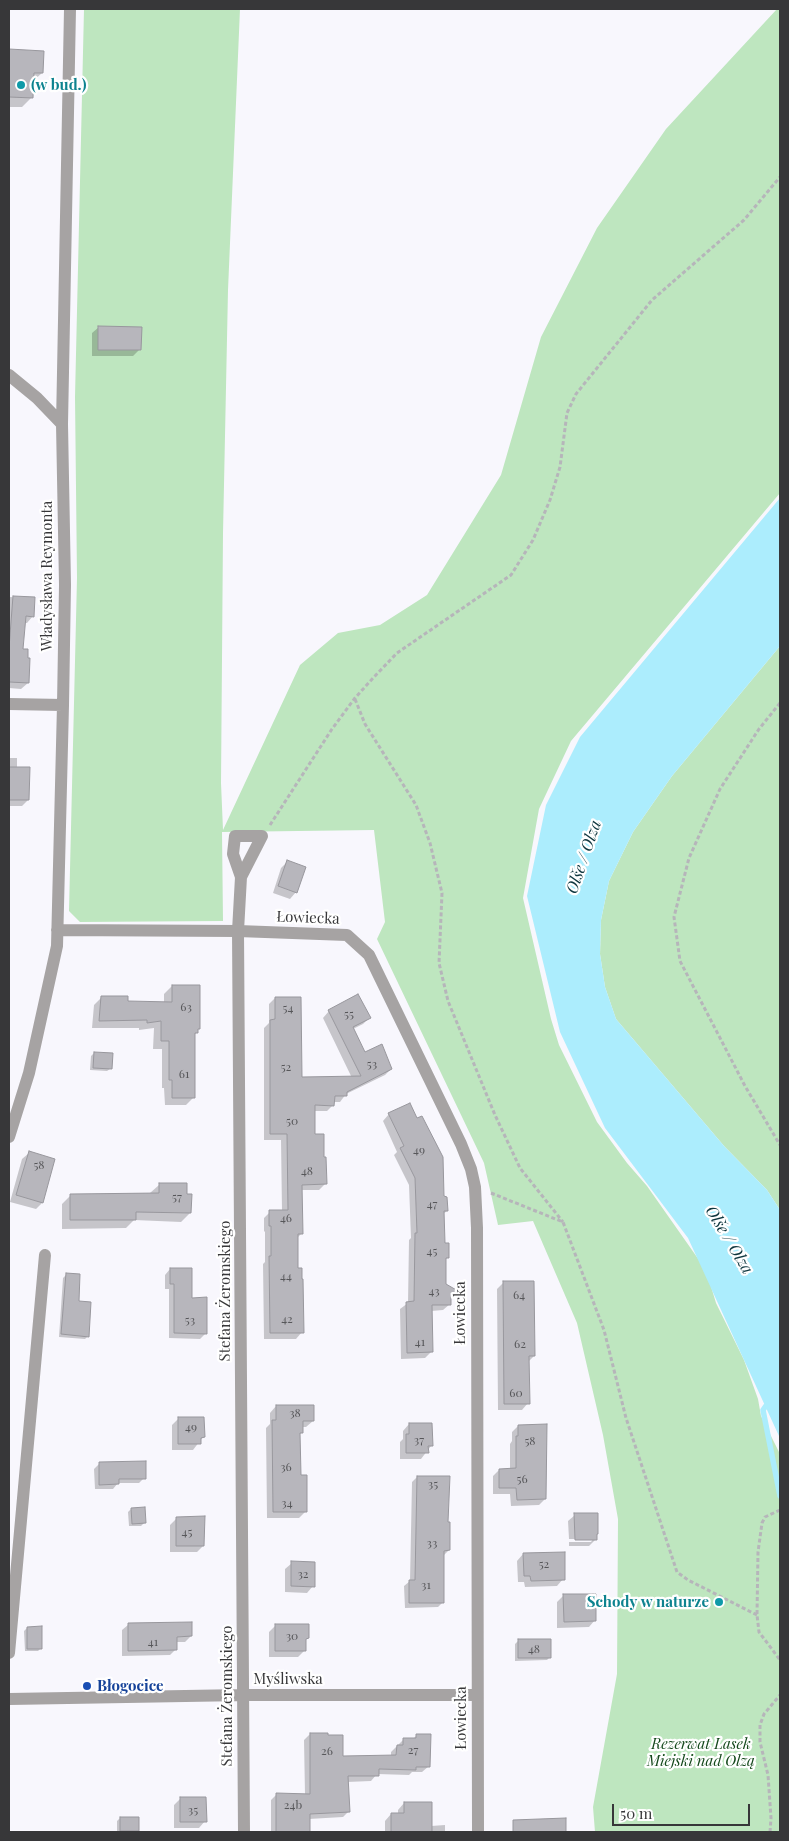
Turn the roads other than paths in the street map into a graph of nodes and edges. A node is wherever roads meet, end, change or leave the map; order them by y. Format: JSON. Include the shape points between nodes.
{"nodes":[{"id":1,"x":70,"y":9,"type":"edge"},
{"id":2,"x":9,"y":375,"type":"edge"},
{"id":3,"x":62,"y":424,"type":"junction"},
{"id":4,"x":9,"y":704,"type":"edge"},
{"id":5,"x":63,"y":705,"type":"junction"},
{"id":6,"x":241,"y":877,"type":"junction"},
{"id":7,"x":57,"y":930,"type":"junction"},
{"id":8,"x":238,"y":931,"type":"junction"},
{"id":9,"x":9,"y":1137,"type":"edge"},
{"id":10,"x":45,"y":1255,"type":"dead end"},
{"id":11,"x":9,"y":1653,"type":"edge"},
{"id":12,"x":244,"y":1696,"type":"junction"},
{"id":13,"x":477,"y":1696,"type":"junction"},
{"id":14,"x":9,"y":1699,"type":"edge"},
{"id":15,"x":244,"y":1832,"type":"edge"},
{"id":16,"x":478,"y":1832,"type":"edge"}],
"edges":[{"from":1,"to":3,"type":"street","name":"Władysława Reymonta"},
{"from":2,"to":3,"type":"street"},
{"from":3,"to":5,"type":"street","name":"Władysława Reymonta"},
{"from":4,"to":5,"type":"street"},
{"from":5,"to":7,"type":"street","name":"Władysława Reymonta"},
{"from":6,"to":6,"type":"street","via":[[262,836],[235,836],[233,854]]},
{"from":6,"to":8,"type":"street","name":"Stefana Żeromskiego"},
{"from":7,"to":8,"type":"street"},
{"from":7,"to":9,"type":"street","name":"Władysława Reymonta","via":[[57,946],[28,1073]]},
{"from":8,"to":12,"type":"street","name":"Stefana Żeromskiego"},
{"from":8,"to":13,"type":"street","name":"Łowiecka","via":[[347,935],[369,955],[462,1144],[471,1169],[477,1228]]},
{"from":10,"to":11,"type":"street"},
{"from":12,"to":13,"type":"street","name":"Myśliwska"},
{"from":12,"to":14,"type":"street","name":"Myśliwska"},
{"from":12,"to":15,"type":"street","name":"Stefana Żeromskiego"},
{"from":13,"to":16,"type":"street","name":"Łowiecka"}]}
